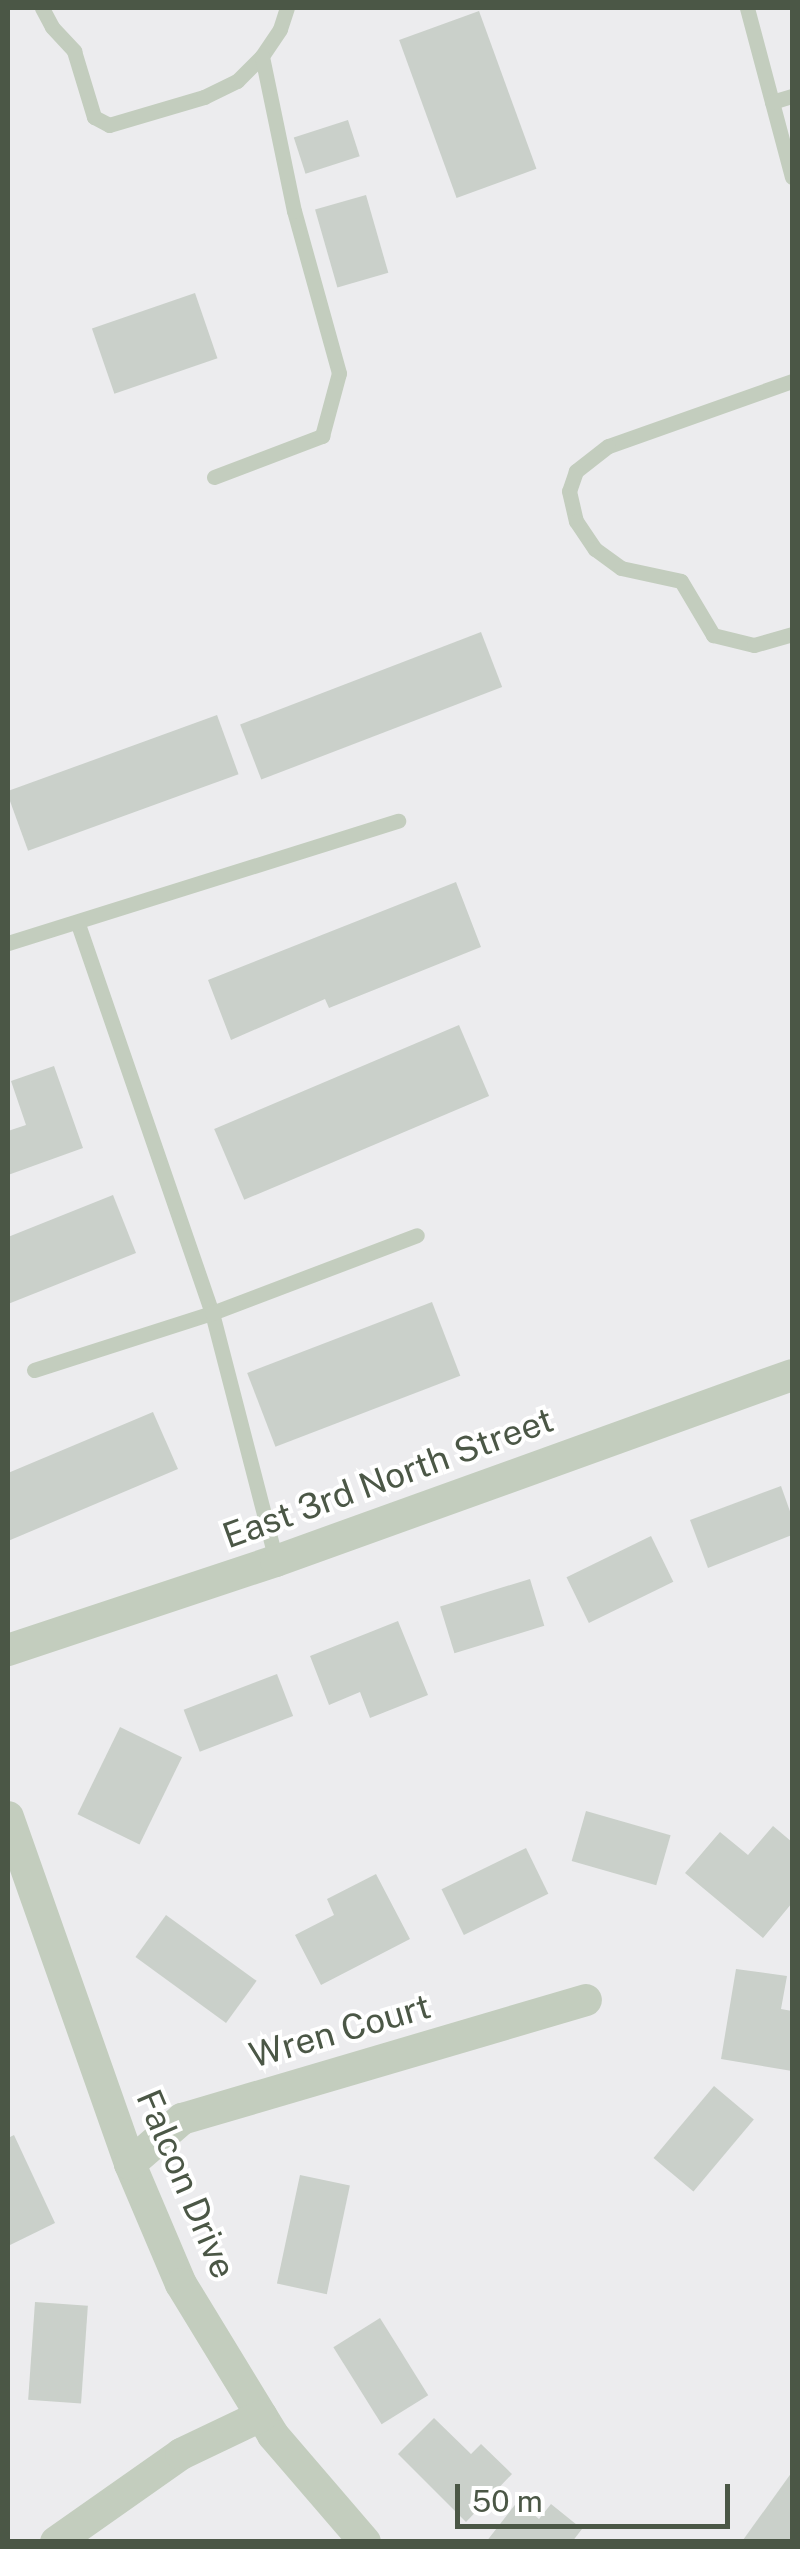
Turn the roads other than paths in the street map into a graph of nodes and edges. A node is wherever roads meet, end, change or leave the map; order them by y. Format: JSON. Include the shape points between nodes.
{"nodes":[{"id":1,"x":42,"y":8,"type":"edge"},
{"id":2,"x":287,"y":8,"type":"edge"},
{"id":3,"x":747,"y":8,"type":"edge"},
{"id":4,"x":262,"y":56,"type":"junction"},
{"id":5,"x":792,"y":96,"type":"edge"},
{"id":6,"x":772,"y":102,"type":"junction"},
{"id":7,"x":792,"y":176,"type":"edge"},
{"id":8,"x":792,"y":381,"type":"edge"},
{"id":9,"x":214,"y":477,"type":"dead end"},
{"id":10,"x":792,"y":634,"type":"edge"},
{"id":11,"x":398,"y":821,"type":"dead end"},
{"id":12,"x":78,"y":924,"type":"junction"},
{"id":13,"x":8,"y":943,"type":"edge"},
{"id":14,"x":417,"y":1235,"type":"dead end"},
{"id":15,"x":212,"y":1313,"type":"junction"},
{"id":16,"x":34,"y":1370,"type":"dead end"},
{"id":17,"x":792,"y":1374,"type":"edge"},
{"id":18,"x":276,"y":1562,"type":"junction"},
{"id":19,"x":8,"y":1650,"type":"edge"},
{"id":20,"x":8,"y":1818,"type":"edge"},
{"id":21,"x":586,"y":2000,"type":"dead end"},
{"id":22,"x":130,"y":2164,"type":"junction"},
{"id":23,"x":262,"y":2416,"type":"junction"},
{"id":24,"x":56,"y":2542,"type":"edge"},
{"id":25,"x":365,"y":2542,"type":"edge"}],
"edges":[{"from":1,"to":4,"type":"lane","via":[[74,51],[94,117],[108,125],[204,97],[238,81]]},
{"from":2,"to":4,"type":"lane"},
{"from":3,"to":6,"type":"lane"},
{"from":4,"to":9,"type":"lane","via":[[294,212],[339,374],[322,436]]},
{"from":5,"to":6,"type":"lane"},
{"from":6,"to":7,"type":"lane"},
{"from":8,"to":10,"type":"lane","via":[[608,446],[576,471],[570,491],[576,520],[595,549],[621,568],[680,581],[713,634],[754,645]]},
{"from":11,"to":12,"type":"lane"},
{"from":12,"to":13,"type":"lane"},
{"from":12,"to":15,"type":"lane"},
{"from":14,"to":15,"type":"lane"},
{"from":15,"to":16,"type":"lane"},
{"from":15,"to":18,"type":"lane"},
{"from":17,"to":18,"type":"street","name":"East 3rd North Street"},
{"from":18,"to":19,"type":"street","name":"East 3rd North Street"},
{"from":20,"to":22,"type":"street","name":"Falcon Drive"},
{"from":21,"to":22,"type":"street","name":"Wren Court","via":[[182,2119]]},
{"from":22,"to":23,"type":"street","name":"Falcon Drive","via":[[181,2284]]},
{"from":23,"to":24,"type":"street","via":[[214,2434]]},
{"from":23,"to":25,"type":"street","name":"Falcon Drive"}]}
